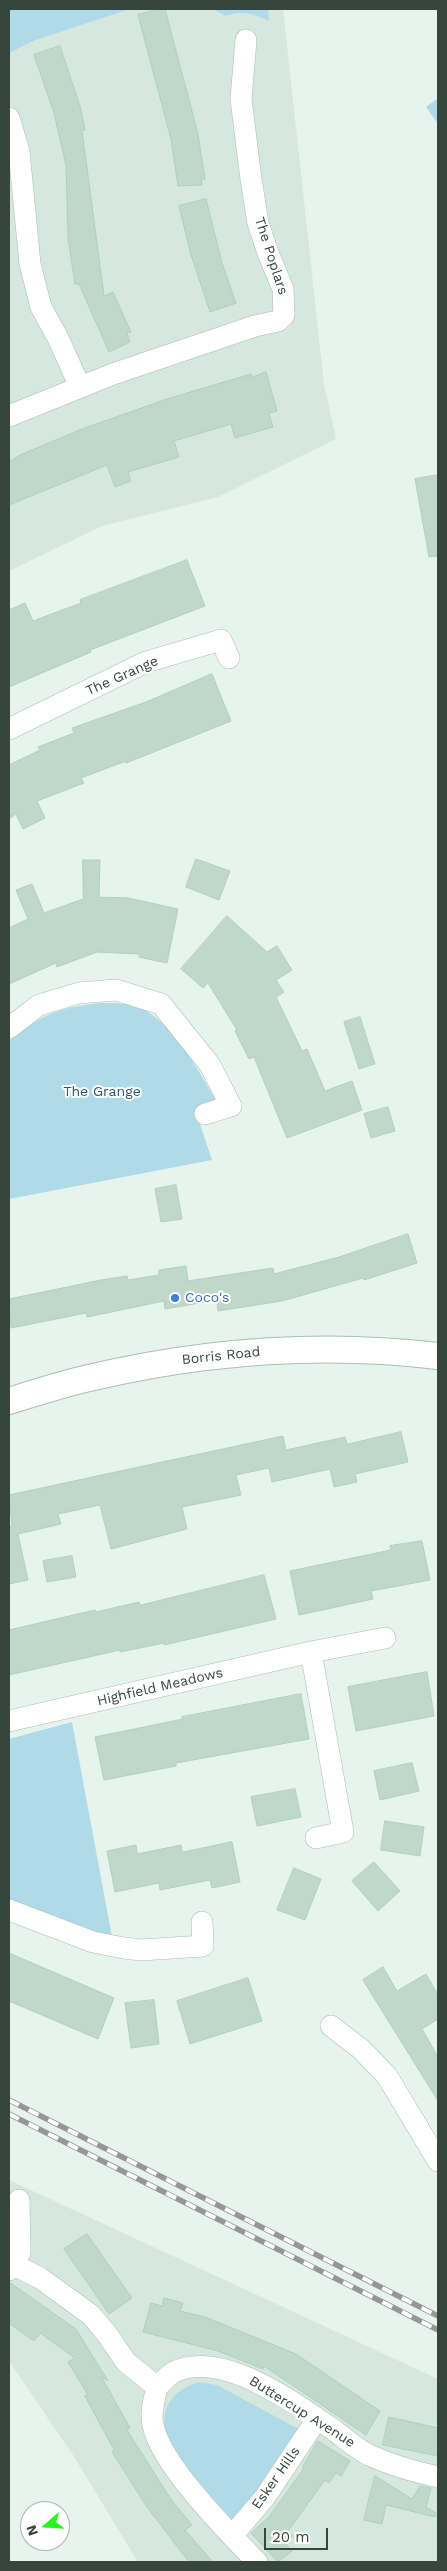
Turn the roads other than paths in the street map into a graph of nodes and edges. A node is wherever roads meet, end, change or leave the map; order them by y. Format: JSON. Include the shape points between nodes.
{"nodes":[{"id":1,"x":246,"y":40,"type":"dead end"},
{"id":2,"x":9,"y":118,"type":"edge"},
{"id":3,"x":80,"y":386,"type":"junction"},
{"id":4,"x":9,"y":416,"type":"edge"},
{"id":5,"x":229,"y":658,"type":"dead end"},
{"id":6,"x":9,"y":729,"type":"edge"},
{"id":7,"x":9,"y":1028,"type":"edge"},
{"id":8,"x":205,"y":1114,"type":"dead end"},
{"id":9,"x":438,"y":1356,"type":"edge"},
{"id":10,"x":9,"y":1401,"type":"edge"},
{"id":11,"x":385,"y":1638,"type":"dead end"},
{"id":12,"x":311,"y":1652,"type":"junction"},
{"id":13,"x":9,"y":1721,"type":"edge"},
{"id":14,"x":316,"y":1838,"type":"dead end"},
{"id":15,"x":9,"y":1910,"type":"edge"},
{"id":16,"x":202,"y":1922,"type":"dead end"},
{"id":17,"x":331,"y":2026,"type":"dead end"},
{"id":18,"x":438,"y":2161,"type":"edge"},
{"id":19,"x":19,"y":2200,"type":"dead end"},
{"id":20,"x":12,"y":2267,"type":"edge"},
{"id":21,"x":157,"y":2388,"type":"junction"},
{"id":22,"x":317,"y":2418,"type":"junction"},
{"id":23,"x":438,"y":2477,"type":"edge"},
{"id":24,"x":232,"y":2536,"type":"junction"},
{"id":25,"x":257,"y":2562,"type":"edge"}],
"edges":[{"from":1,"to":3,"type":"street","name":"The Poplars","via":[[241,99],[251,178],[258,223],[283,290],[284,315],[278,321]]},
{"from":2,"to":3,"type":"street","via":[[19,151],[29,255],[41,307]]},
{"from":3,"to":4,"type":"street","name":"The Poplars"},
{"from":5,"to":6,"type":"street","name":"The Grange","via":[[221,640],[146,662]]},
{"from":7,"to":8,"type":"street","via":[[39,1005],[79,993],[116,990],[161,1004],[210,1065],[231,1106]]},
{"from":9,"to":10,"type":"street","name":"Borris Road","via":[[358,1349],[226,1354],[87,1378]]},
{"from":11,"to":12,"type":"street","name":"Highfield Meadows"},
{"from":12,"to":13,"type":"street","name":"Highfield Meadows"},
{"from":12,"to":14,"type":"street","via":[[343,1832]]},
{"from":15,"to":16,"type":"street","via":[[93,1942],[141,1950],[202,1946]]},
{"from":17,"to":18,"type":"street","via":[[361,2049],[387,2076]]},
{"from":19,"to":20,"type":"street","via":[[20,2252]]},
{"from":20,"to":21,"type":"street","via":[[40,2278],[91,2315],[126,2362]]},
{"from":21,"to":22,"type":"street","name":"Buttercup Avenue","via":[[173,2372],[192,2367],[215,2367],[242,2375]]},
{"from":21,"to":24,"type":"street","via":[[152,2415],[157,2436],[177,2471]]},
{"from":22,"to":23,"type":"street","name":"Buttercup Avenue","via":[[369,2455]]},
{"from":22,"to":24,"type":"street","name":"Esker Hills","via":[[265,2498]]},
{"from":24,"to":25,"type":"street"}]}
